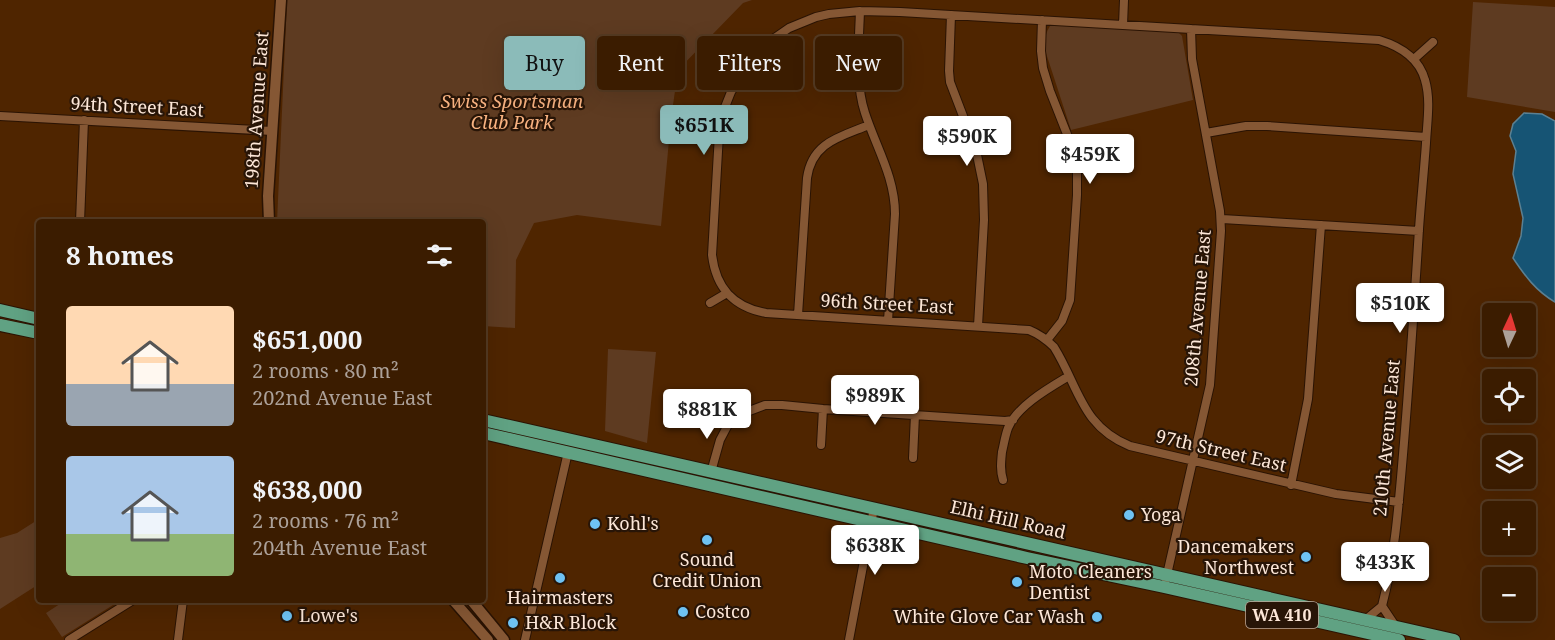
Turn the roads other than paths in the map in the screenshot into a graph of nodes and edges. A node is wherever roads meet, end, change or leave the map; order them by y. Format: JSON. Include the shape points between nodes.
{"nodes":[{"id":1,"x":281,"y":0,"type":"edge"},
{"id":2,"x":1124,"y":0,"type":"edge"},
{"id":3,"x":860,"y":11,"type":"junction"},
{"id":4,"x":951,"y":15,"type":"junction"},
{"id":5,"x":1042,"y":20,"type":"junction"},
{"id":6,"x":1124,"y":25,"type":"junction"},
{"id":7,"x":1191,"y":29,"type":"junction"},
{"id":8,"x":1432,"y":42,"type":"dead end"},
{"id":9,"x":1414,"y":59,"type":"junction"},
{"id":10,"x":0,"y":116,"type":"edge"},
{"id":11,"x":84,"y":120,"type":"junction"},
{"id":12,"x":869,"y":125,"type":"junction"},
{"id":13,"x":272,"y":131,"type":"junction"},
{"id":14,"x":1206,"y":133,"type":"junction"},
{"id":15,"x":1426,"y":137,"type":"junction"},
{"id":16,"x":80,"y":219,"type":"edge"},
{"id":17,"x":269,"y":219,"type":"edge"},
{"id":18,"x":1222,"y":219,"type":"junction"},
{"id":19,"x":1321,"y":225,"type":"junction"},
{"id":20,"x":1419,"y":231,"type":"junction"},
{"id":21,"x":727,"y":293,"type":"junction"},
{"id":22,"x":710,"y":303,"type":"dead end"},
{"id":23,"x":0,"y":310,"type":"edge"},
{"id":24,"x":798,"y":315,"type":"junction"},
{"id":25,"x":36,"y":318,"type":"edge"},
{"id":26,"x":888,"y":321,"type":"junction"},
{"id":27,"x":0,"y":325,"type":"edge"},
{"id":28,"x":978,"y":326,"type":"junction"},
{"id":29,"x":36,"y":332,"type":"edge"},
{"id":30,"x":1047,"y":340,"type":"junction"},
{"id":31,"x":1069,"y":376,"type":"junction"},
{"id":32,"x":702,"y":398,"type":"dead end"},
{"id":33,"x":823,"y":409,"type":"junction"},
{"id":34,"x":915,"y":416,"type":"junction"},
{"id":35,"x":1013,"y":420,"type":"junction"},
{"id":36,"x":486,"y":421,"type":"edge"},
{"id":37,"x":730,"y":421,"type":"junction"},
{"id":38,"x":486,"y":434,"type":"edge"},
{"id":39,"x":822,"y":445,"type":"dead end"},
{"id":40,"x":568,"y":453,"type":"junction"},
{"id":41,"x":913,"y":458,"type":"dead end"},
{"id":42,"x":1193,"y":461,"type":"junction"},
{"id":43,"x":711,"y":472,"type":"junction"},
{"id":44,"x":1003,"y":480,"type":"dead end"},
{"id":45,"x":1291,"y":485,"type":"junction"},
{"id":46,"x":1399,"y":502,"type":"junction"},
{"id":47,"x":874,"y":508,"type":"junction"},
{"id":48,"x":872,"y":522,"type":"junction"},
{"id":49,"x":1168,"y":574,"type":"junction"},
{"id":50,"x":1164,"y":587,"type":"junction"},
{"id":51,"x":128,"y":603,"type":"edge"},
{"id":52,"x":183,"y":603,"type":"edge"},
{"id":53,"x":456,"y":603,"type":"edge"},
{"id":54,"x":473,"y":603,"type":"edge"},
{"id":55,"x":1382,"y":606,"type":"junction"},
{"id":56,"x":1365,"y":620,"type":"junction"},
{"id":57,"x":1396,"y":627,"type":"junction"},
{"id":58,"x":485,"y":638,"type":"edge"},
{"id":59,"x":69,"y":640,"type":"edge"},
{"id":60,"x":178,"y":640,"type":"edge"},
{"id":61,"x":504,"y":640,"type":"edge"},
{"id":62,"x":525,"y":640,"type":"edge"},
{"id":63,"x":849,"y":640,"type":"edge"},
{"id":64,"x":1399,"y":640,"type":"edge"},
{"id":65,"x":1454,"y":640,"type":"edge"}],
"edges":[{"from":1,"to":13,"type":"street","name":"198th Avenue East"},
{"from":2,"to":6,"type":"street"},
{"from":3,"to":4,"type":"street"},
{"from":3,"to":12,"type":"street","via":[[860,79]]},
{"from":3,"to":21,"type":"street","via":[[816,17],[789,28],[755,56],[726,102],[721,123],[712,255],[718,280]]},
{"from":4,"to":5,"type":"street"},
{"from":4,"to":28,"type":"street","via":[[950,82],[976,150],[984,196]]},
{"from":5,"to":6,"type":"street"},
{"from":5,"to":30,"type":"street","via":[[1043,68],[1074,152],[1077,172],[1070,300],[1062,321]]},
{"from":6,"to":7,"type":"street"},
{"from":7,"to":9,"type":"street","via":[[1379,40]]},
{"from":7,"to":14,"type":"street","name":"208th Avenue East","via":[[1192,59]]},
{"from":8,"to":9,"type":"street"},
{"from":9,"to":15,"type":"street","name":"210th Avenue East","via":[[1429,97]]},
{"from":10,"to":11,"type":"street","name":"94th Street East"},
{"from":11,"to":13,"type":"street","name":"94th Street East"},
{"from":11,"to":16,"type":"street"},
{"from":12,"to":24,"type":"street","via":[[830,141],[810,163]]},
{"from":12,"to":26,"type":"street","via":[[894,196]]},
{"from":13,"to":17,"type":"street","name":"198th Avenue East"},
{"from":14,"to":15,"type":"street","via":[[1267,126]]},
{"from":14,"to":18,"type":"street","name":"208th Avenue East"},
{"from":15,"to":20,"type":"street","name":"210th Avenue East"},
{"from":18,"to":19,"type":"street"},
{"from":18,"to":42,"type":"street","name":"208th Avenue East","via":[[1210,385]]},
{"from":19,"to":20,"type":"street"},
{"from":19,"to":45,"type":"street","via":[[1308,399]]},
{"from":20,"to":46,"type":"street","name":"210th Avenue East"},
{"from":21,"to":22,"type":"street"},
{"from":21,"to":24,"type":"street","name":"96th Street East","via":[[756,311]]},
{"from":23,"to":25,"type":"main road"},
{"from":24,"to":26,"type":"street","name":"96th Street East"},
{"from":26,"to":28,"type":"street","name":"96th Street East"},
{"from":27,"to":29,"type":"main road"},
{"from":28,"to":30,"type":"street","name":"96th Street East","via":[[1029,330]]},
{"from":30,"to":31,"type":"street","name":"97th Street East"},
{"from":31,"to":35,"type":"street","via":[[1037,396]]},
{"from":31,"to":42,"type":"street","name":"97th Street East","via":[[1091,418],[1108,435],[1130,446]]},
{"from":32,"to":37,"type":"street"},
{"from":33,"to":34,"type":"street"},
{"from":33,"to":37,"type":"street","via":[[765,405]]},
{"from":33,"to":39,"type":"street"},
{"from":34,"to":35,"type":"street"},
{"from":34,"to":41,"type":"street"},
{"from":35,"to":44,"type":"street","via":[[1002,454]]},
{"from":36,"to":43,"type":"main road","name":"Elhi Hill Road","number":"WA 410"},
{"from":37,"to":43,"type":"street"},
{"from":38,"to":40,"type":"main road","name":"Elhi Hill Road","number":"WA 410"},
{"from":40,"to":48,"type":"main road","name":"Elhi Hill Road","number":"WA 410"},
{"from":40,"to":62,"type":"street"},
{"from":42,"to":45,"type":"street","name":"97th Street East"},
{"from":42,"to":49,"type":"street","name":"208th Avenue East"},
{"from":43,"to":47,"type":"main road","name":"Elhi Hill Road","number":"WA 410"},
{"from":45,"to":46,"type":"street","name":"97th Street East"},
{"from":46,"to":55,"type":"street","name":"210th Avenue East"},
{"from":47,"to":48,"type":"street"},
{"from":47,"to":49,"type":"main road","name":"Elhi Hill Road","number":"WA 410"},
{"from":48,"to":50,"type":"main road","name":"Elhi Hill Road","number":"WA 410"},
{"from":48,"to":63,"type":"street"},
{"from":49,"to":50,"type":"street","name":"208th Avenue East"},
{"from":49,"to":56,"type":"main road","name":"Elhi Hill Road","number":"WA 410"},
{"from":50,"to":64,"type":"main road","name":"Elhi Hill Road","number":"WA 410"},
{"from":51,"to":59,"type":"street"},
{"from":52,"to":60,"type":"street"},
{"from":53,"to":58,"type":"street"},
{"from":54,"to":61,"type":"street"},
{"from":55,"to":56,"type":"street"},
{"from":55,"to":57,"type":"street"},
{"from":56,"to":57,"type":"main road","name":"Elhi Hill Road","number":"WA 410"},
{"from":57,"to":65,"type":"main road","name":"Elhi Hill Road","number":"WA 410"}]}
